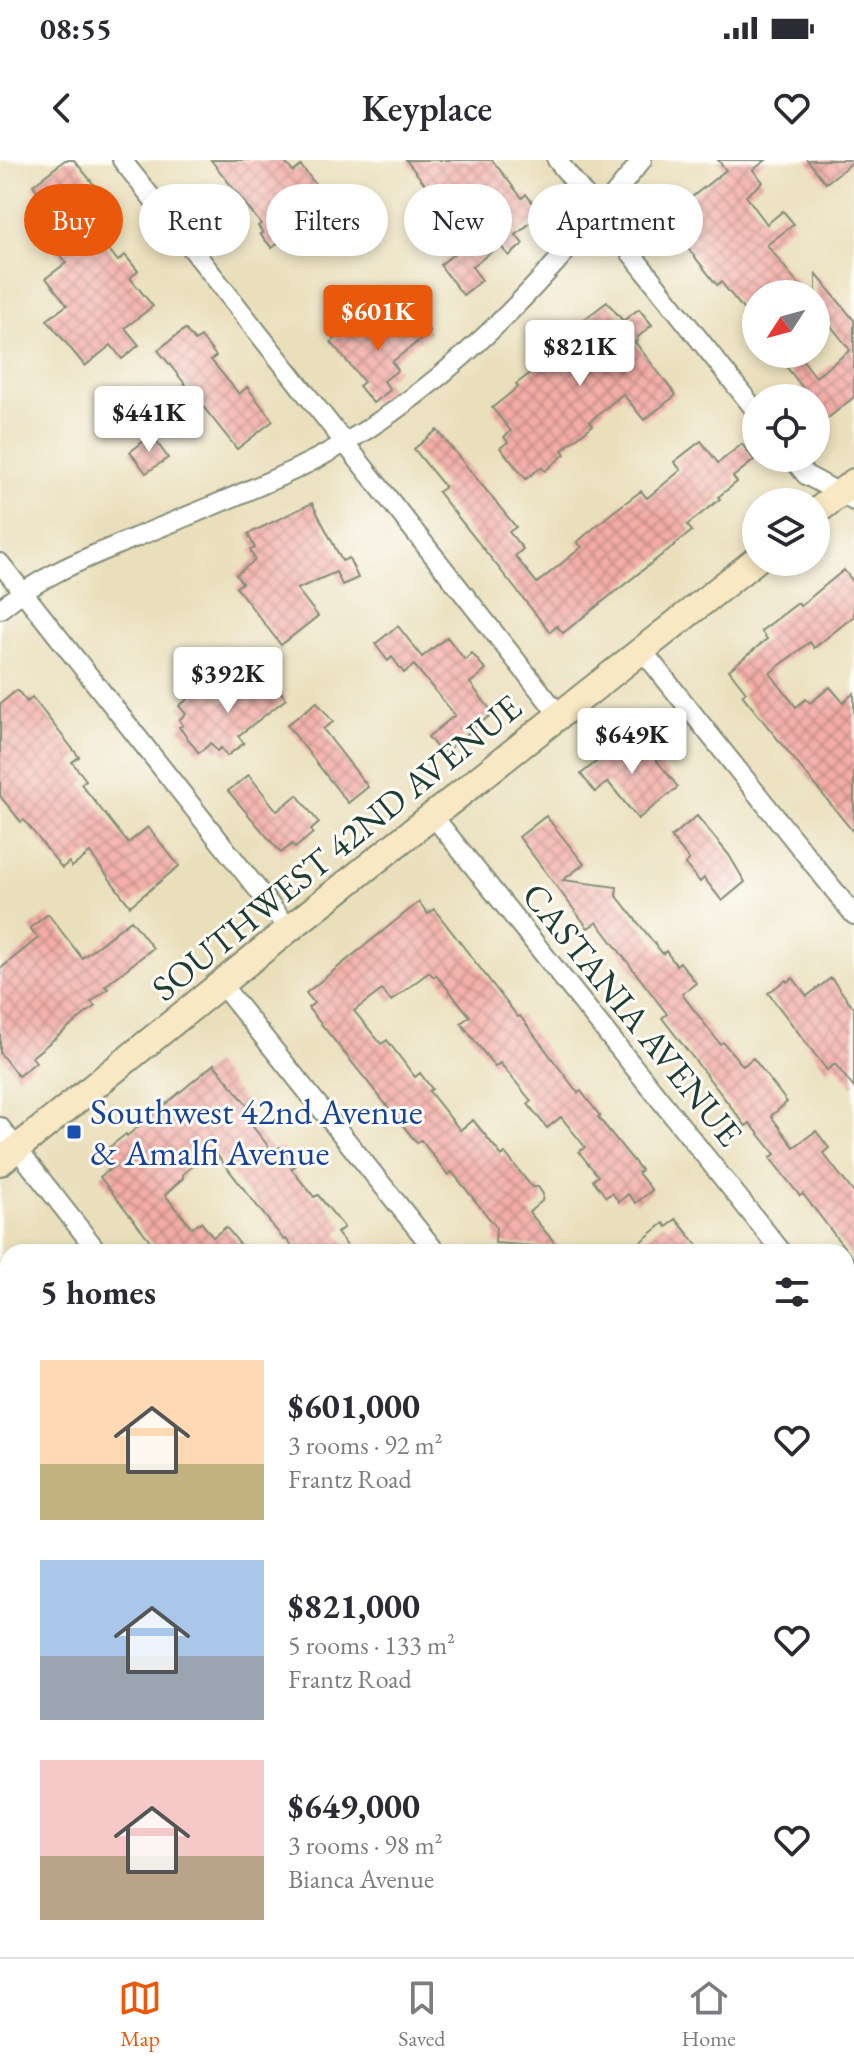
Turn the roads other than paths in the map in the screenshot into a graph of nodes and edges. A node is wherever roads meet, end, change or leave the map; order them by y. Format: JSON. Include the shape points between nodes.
{"nodes":[{"id":1,"x":122,"y":160,"type":"edge"},
{"id":2,"x":557,"y":160,"type":"edge"},
{"id":3,"x":642,"y":160,"type":"edge"},
{"id":4,"x":577,"y":184,"type":"edge"},
{"id":5,"x":623,"y":184,"type":"edge"},
{"id":6,"x":560,"y":256,"type":"edge"},
{"id":7,"x":635,"y":256,"type":"edge"},
{"id":8,"x":742,"y":393,"type":"edge"},
{"id":9,"x":345,"y":443,"type":"junction"},
{"id":10,"x":804,"y":472,"type":"edge"},
{"id":11,"x":850,"y":492,"type":"edge"},
{"id":12,"x":830,"y":504,"type":"edge"},
{"id":13,"x":0,"y":563,"type":"edge"},
{"id":14,"x":742,"y":571,"type":"edge"},
{"id":15,"x":23,"y":591,"type":"junction"},
{"id":16,"x":0,"y":609,"type":"edge"},
{"id":17,"x":642,"y":650,"type":"junction"},
{"id":18,"x":559,"y":715,"type":"junction"},
{"id":19,"x":433,"y":816,"type":"junction"},
{"id":20,"x":854,"y":915,"type":"edge"},
{"id":21,"x":289,"y":929,"type":"junction"},
{"id":22,"x":221,"y":984,"type":"junction"},
{"id":23,"x":0,"y":1127,"type":"edge"},
{"id":24,"x":8,"y":1155,"type":"edge"},
{"id":25,"x":91,"y":1244,"type":"edge"},
{"id":26,"x":430,"y":1244,"type":"edge"},
{"id":27,"x":776,"y":1244,"type":"edge"}],
"edges":[{"from":1,"to":9,"type":"street"},
{"from":2,"to":4,"type":"street"},
{"from":3,"to":5,"type":"street"},
{"from":6,"to":9,"type":"street","via":[[468,354],[404,406]]},
{"from":7,"to":8,"type":"street"},
{"from":9,"to":15,"type":"street","via":[[274,479],[59,570]]},
{"from":9,"to":18,"type":"street"},
{"from":10,"to":11,"type":"street"},
{"from":11,"to":12,"type":"main road"},
{"from":13,"to":15,"type":"street"},
{"from":14,"to":17,"type":"main road","name":"SOUTHWEST 42ND AVENUE"},
{"from":15,"to":16,"type":"street"},
{"from":15,"to":21,"type":"street"},
{"from":17,"to":18,"type":"main road","name":"SOUTHWEST 42ND AVENUE"},
{"from":17,"to":20,"type":"street"},
{"from":18,"to":19,"type":"main road","name":"SOUTHWEST 42ND AVENUE"},
{"from":19,"to":21,"type":"main road","name":"SOUTHWEST 42ND AVENUE"},
{"from":19,"to":27,"type":"street","name":"CASTANIA AVENUE"},
{"from":21,"to":22,"type":"main road","name":"SOUTHWEST 42ND AVENUE"},
{"from":22,"to":24,"type":"main road","name":"SOUTHWEST 42ND AVENUE"},
{"from":22,"to":26,"type":"street"},
{"from":23,"to":24,"type":"street"},
{"from":24,"to":25,"type":"street"}]}
